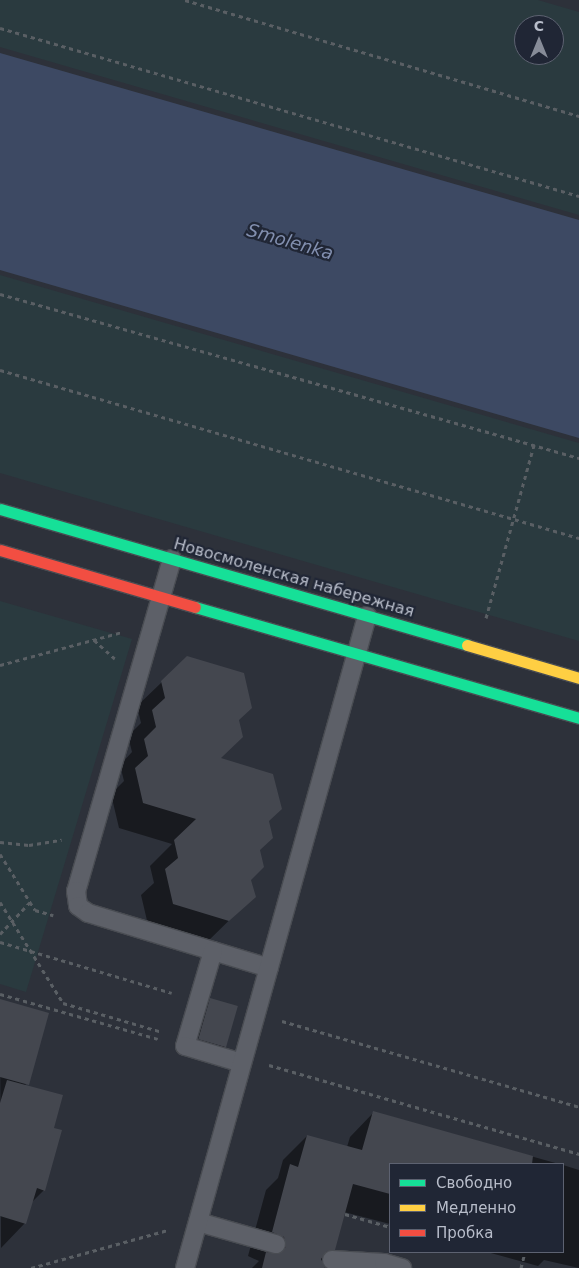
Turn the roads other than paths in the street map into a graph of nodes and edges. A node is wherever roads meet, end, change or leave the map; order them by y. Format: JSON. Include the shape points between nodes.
{"nodes":[{"id":1,"x":0,"y":509,"type":"edge"},
{"id":2,"x":0,"y":550,"type":"edge"},
{"id":3,"x":172,"y":559,"type":"junction"},
{"id":4,"x":161,"y":597,"type":"junction"},
{"id":5,"x":367,"y":616,"type":"junction"},
{"id":6,"x":356,"y":654,"type":"junction"},
{"id":7,"x":579,"y":678,"type":"edge"},
{"id":8,"x":579,"y":718,"type":"edge"},
{"id":9,"x":214,"y":951,"type":"junction"},
{"id":10,"x":269,"y":968,"type":"junction"},
{"id":11,"x":242,"y":1063,"type":"junction"},
{"id":12,"x":198,"y":1222,"type":"junction"},
{"id":13,"x":276,"y":1244,"type":"dead end"},
{"id":14,"x":332,"y":1260,"type":"dead end"},
{"id":15,"x":383,"y":1266,"type":"edge"},
{"id":16,"x":185,"y":1268,"type":"edge"},
{"id":17,"x":402,"y":1268,"type":"edge"}],
"edges":[{"from":1,"to":3,"type":"street","name":"Новосмоленская набережная"},
{"from":2,"to":4,"type":"street"},
{"from":3,"to":4,"type":"lane"},
{"from":3,"to":5,"type":"street","name":"Новосмоленская набережная"},
{"from":4,"to":6,"type":"street"},
{"from":4,"to":9,"type":"lane","via":[[76,891],[78,906],[88,913]]},
{"from":5,"to":6,"type":"lane"},
{"from":5,"to":7,"type":"street","name":"Новосмоленская набережная"},
{"from":6,"to":8,"type":"street"},
{"from":6,"to":10,"type":"lane"},
{"from":9,"to":10,"type":"lane"},
{"from":9,"to":11,"type":"lane","via":[[186,1043]]},
{"from":10,"to":11,"type":"lane"},
{"from":11,"to":12,"type":"lane"},
{"from":12,"to":13,"type":"lane"},
{"from":12,"to":16,"type":"lane"},
{"from":14,"to":15,"type":"lane"},
{"from":15,"to":17,"type":"lane"}]}
